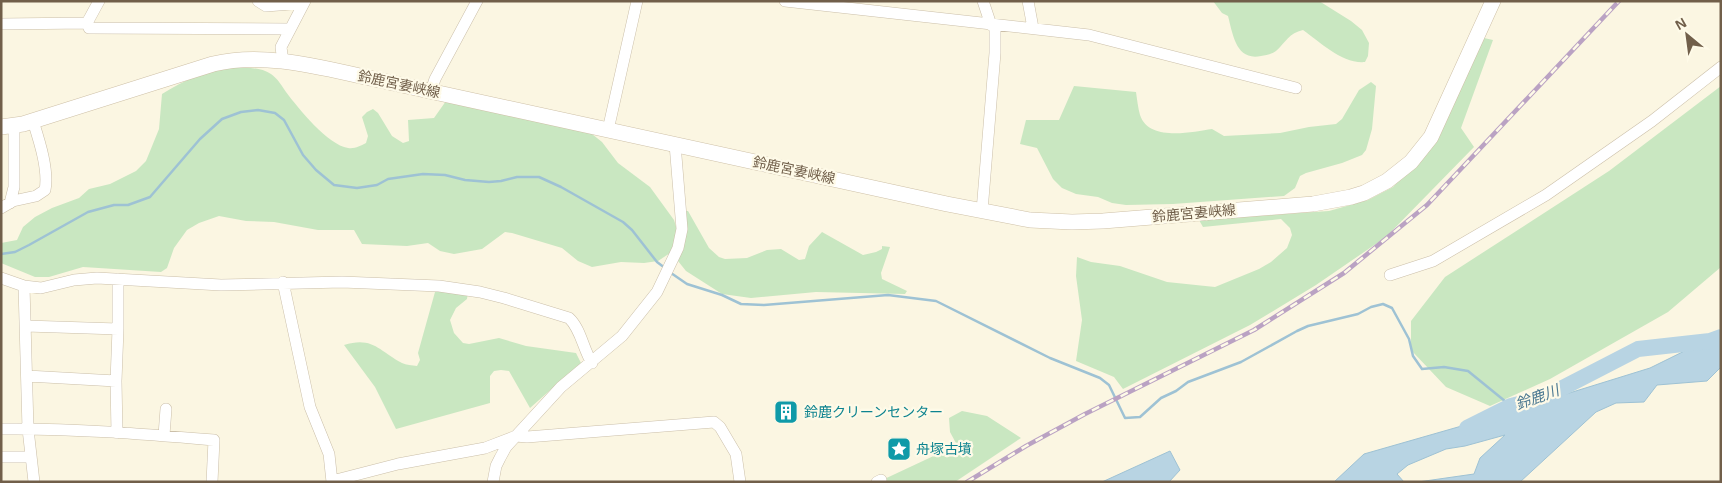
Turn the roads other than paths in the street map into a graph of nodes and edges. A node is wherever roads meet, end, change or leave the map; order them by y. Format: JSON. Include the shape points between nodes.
{"nodes":[{"id":1,"x":98,"y":1,"type":"edge"},
{"id":2,"x":258,"y":1,"type":"edge"},
{"id":3,"x":477,"y":1,"type":"edge"},
{"id":4,"x":637,"y":1,"type":"edge"},
{"id":5,"x":785,"y":1,"type":"edge"},
{"id":6,"x":983,"y":1,"type":"edge"},
{"id":7,"x":1028,"y":1,"type":"edge"},
{"id":8,"x":1493,"y":1,"type":"edge"},
{"id":9,"x":304,"y":2,"type":"edge"},
{"id":10,"x":87,"y":23,"type":"junction"},
{"id":11,"x":1,"y":24,"type":"edge"},
{"id":12,"x":993,"y":25,"type":"junction"},
{"id":13,"x":290,"y":28,"type":"junction"},
{"id":14,"x":1033,"y":28,"type":"junction"},
{"id":15,"x":283,"y":62,"type":"junction"},
{"id":16,"x":1721,"y":67,"type":"edge"},
{"id":17,"x":1296,"y":88,"type":"dead end"},
{"id":18,"x":431,"y":91,"type":"junction"},
{"id":19,"x":33,"y":121,"type":"junction"},
{"id":20,"x":8,"y":126,"type":"edge"},
{"id":21,"x":608,"y":130,"type":"junction"},
{"id":22,"x":675,"y":144,"type":"junction"},
{"id":23,"x":6,"y":205,"type":"edge"},
{"id":24,"x":982,"y":211,"type":"junction"},
{"id":25,"x":1390,"y":275,"type":"dead end"},
{"id":26,"x":1,"y":278,"type":"edge"},
{"id":27,"x":118,"y":279,"type":"junction"},
{"id":28,"x":283,"y":282,"type":"junction"},
{"id":29,"x":24,"y":286,"type":"junction"},
{"id":30,"x":26,"y":326,"type":"junction"},
{"id":31,"x":118,"y":329,"type":"junction"},
{"id":32,"x":592,"y":363,"type":"junction"},
{"id":33,"x":27,"y":376,"type":"junction"},
{"id":34,"x":116,"y":381,"type":"junction"},
{"id":35,"x":166,"y":409,"type":"dead end"},
{"id":36,"x":1,"y":429,"type":"edge"},
{"id":37,"x":28,"y":429,"type":"junction"},
{"id":38,"x":117,"y":433,"type":"junction"},
{"id":39,"x":164,"y":435,"type":"junction"},
{"id":40,"x":516,"y":436,"type":"junction"},
{"id":41,"x":1,"y":457,"type":"edge"},
{"id":42,"x":30,"y":457,"type":"junction"},
{"id":43,"x":332,"y":481,"type":"edge"},
{"id":44,"x":34,"y":482,"type":"edge"},
{"id":45,"x":212,"y":482,"type":"edge"},
{"id":46,"x":493,"y":482,"type":"edge"},
{"id":47,"x":740,"y":482,"type":"edge"}],
"edges":[{"from":1,"to":10,"type":"street"},
{"from":2,"to":9,"type":"street","via":[[266,6]]},
{"from":3,"to":18,"type":"street"},
{"from":4,"to":21,"type":"street"},
{"from":5,"to":12,"type":"street"},
{"from":6,"to":12,"type":"street"},
{"from":7,"to":14,"type":"street"},
{"from":8,"to":24,"type":"main road","name":"鈴鹿宮妻峡線","via":[[1431,137],[1399,172],[1364,193],[1313,204],[1103,221],[1030,220]]},
{"from":9,"to":13,"type":"street"},
{"from":10,"to":11,"type":"street"},
{"from":10,"to":13,"type":"street","via":[[89,28]]},
{"from":12,"to":14,"type":"street"},
{"from":12,"to":24,"type":"street","via":[[995,53]]},
{"from":13,"to":15,"type":"street","via":[[281,47]]},
{"from":14,"to":17,"type":"street","via":[[1089,35]]},
{"from":15,"to":18,"type":"main road","name":"鈴鹿宮妻峡線"},
{"from":15,"to":19,"type":"main road","name":"鈴鹿宮妻峡線","via":[[230,60]]},
{"from":16,"to":25,"type":"street","via":[[1652,121],[1546,195],[1433,261]]},
{"from":18,"to":21,"type":"main road","name":"鈴鹿宮妻峡線"},
{"from":19,"to":20,"type":"main road","name":"鈴鹿宮妻峡線"},
{"from":19,"to":23,"type":"street","via":[[44,163],[45,190]]},
{"from":20,"to":23,"type":"street","via":[[14,187]]},
{"from":21,"to":22,"type":"main road","name":"鈴鹿宮妻峡線"},
{"from":22,"to":24,"type":"main road","name":"鈴鹿宮妻峡線"},
{"from":22,"to":32,"type":"street","via":[[682,229],[678,248],[657,292],[622,336]]},
{"from":26,"to":29,"type":"street"},
{"from":27,"to":28,"type":"street","via":[[221,285]]},
{"from":27,"to":29,"type":"street","via":[[74,280],[41,288]]},
{"from":27,"to":31,"type":"street"},
{"from":28,"to":32,"type":"street","via":[[439,286],[504,298],[569,318]]},
{"from":28,"to":43,"type":"street","via":[[310,407],[329,454]]},
{"from":29,"to":30,"type":"street"},
{"from":30,"to":31,"type":"street"},
{"from":30,"to":33,"type":"street"},
{"from":31,"to":34,"type":"street"},
{"from":32,"to":40,"type":"street","via":[[561,387]]},
{"from":33,"to":34,"type":"street"},
{"from":33,"to":37,"type":"street"},
{"from":34,"to":38,"type":"street"},
{"from":35,"to":39,"type":"street"},
{"from":36,"to":37,"type":"street"},
{"from":37,"to":38,"type":"street"},
{"from":37,"to":42,"type":"street"},
{"from":38,"to":39,"type":"street"},
{"from":39,"to":45,"type":"street","via":[[214,440]]},
{"from":40,"to":43,"type":"street","via":[[485,448],[398,464]]},
{"from":40,"to":46,"type":"street","via":[[496,466]]},
{"from":40,"to":47,"type":"street","via":[[714,422],[720,426],[736,454]]},
{"from":41,"to":42,"type":"street"},
{"from":42,"to":44,"type":"street"}]}
